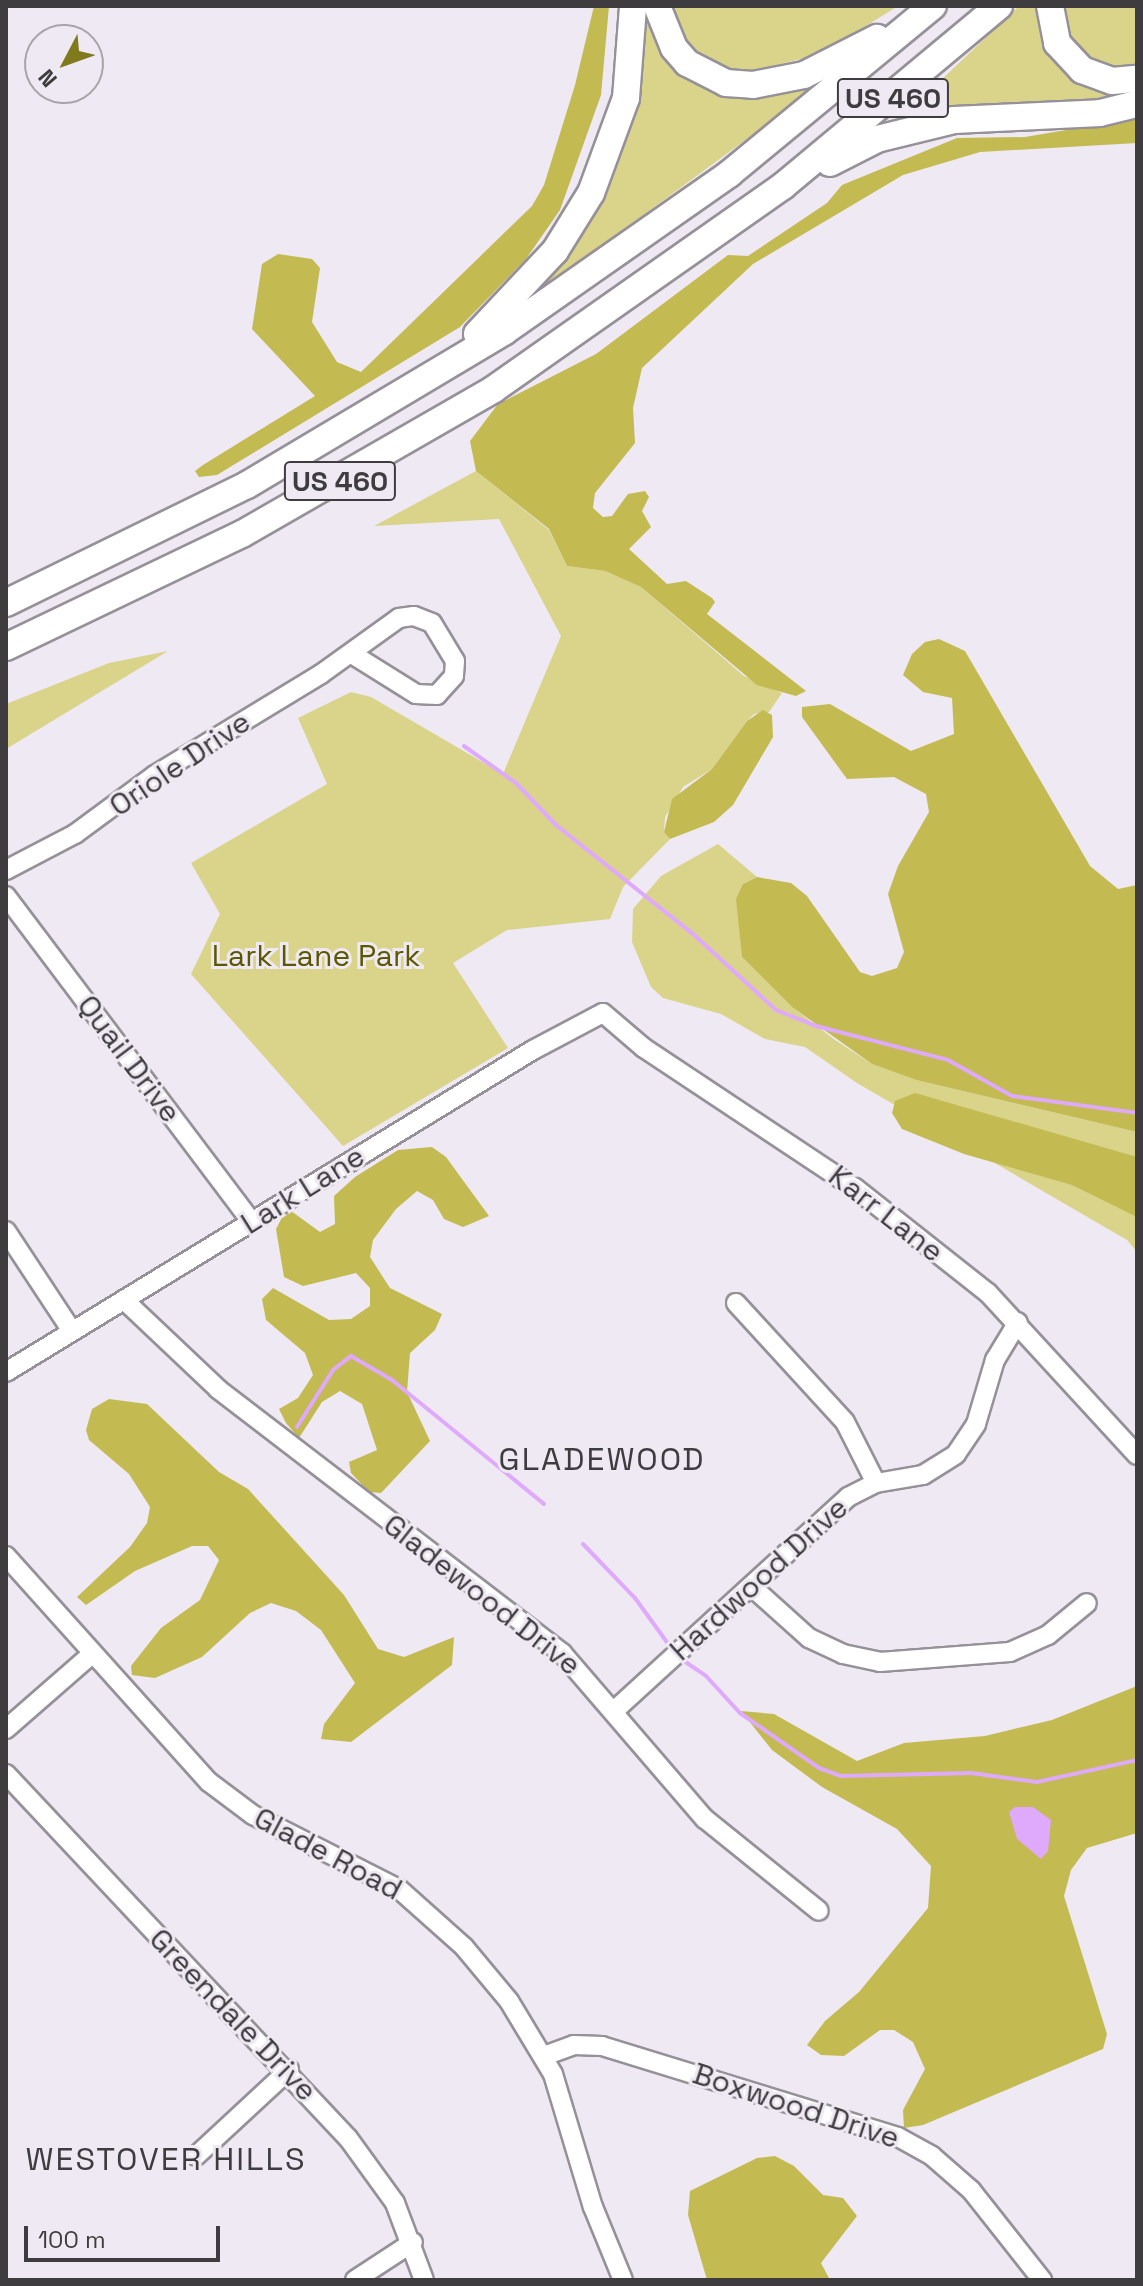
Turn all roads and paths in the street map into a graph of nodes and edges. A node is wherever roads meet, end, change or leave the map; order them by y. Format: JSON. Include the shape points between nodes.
{"nodes":[{"id":1,"x":633,"y":6,"type":"edge"},
{"id":2,"x":657,"y":6,"type":"edge"},
{"id":3,"x":999,"y":6,"type":"edge"},
{"id":4,"x":1050,"y":6,"type":"edge"},
{"id":5,"x":931,"y":7,"type":"edge"},
{"id":6,"x":1137,"y":79,"type":"edge"},
{"id":7,"x":1137,"y":104,"type":"edge"},
{"id":8,"x":783,"y":186,"type":"junction"},
{"id":9,"x":439,"y":373,"type":"junction"},
{"id":10,"x":6,"y":603,"type":"edge"},
{"id":11,"x":6,"y":647,"type":"edge"},
{"id":12,"x":352,"y":654,"type":"junction"},
{"id":13,"x":6,"y":870,"type":"edge"},
{"id":14,"x":6,"y":896,"type":"edge"},
{"id":15,"x":603,"y":1013,"type":"joint"},
{"id":16,"x":252,"y":1222,"type":"junction"},
{"id":17,"x":6,"y":1231,"type":"edge"},
{"id":18,"x":124,"y":1300,"type":"junction"},
{"id":19,"x":736,"y":1303,"type":"dead end"},
{"id":20,"x":1018,"y":1322,"type":"junction"},
{"id":21,"x":72,"y":1331,"type":"junction"},
{"id":22,"x":6,"y":1372,"type":"edge"},
{"id":23,"x":1137,"y":1455,"type":"edge"},
{"id":24,"x":876,"y":1483,"type":"junction"},
{"id":25,"x":6,"y":1556,"type":"edge"},
{"id":26,"x":751,"y":1586,"type":"junction"},
{"id":27,"x":1087,"y":1603,"type":"dead end"},
{"id":28,"x":92,"y":1654,"type":"junction"},
{"id":29,"x":615,"y":1710,"type":"junction"},
{"id":30,"x":6,"y":1729,"type":"edge"},
{"id":31,"x":6,"y":1774,"type":"edge"},
{"id":32,"x":819,"y":1911,"type":"dead end"},
{"id":33,"x":544,"y":2056,"type":"junction"},
{"id":34,"x":289,"y":2070,"type":"junction"},
{"id":35,"x":196,"y":2156,"type":"dead end"},
{"id":36,"x":413,"y":2242,"type":"junction"},
{"id":37,"x":355,"y":2280,"type":"edge"},
{"id":38,"x":424,"y":2280,"type":"edge"},
{"id":39,"x":623,"y":2280,"type":"edge"},
{"id":40,"x":1042,"y":2280,"type":"edge"}],
"edges":[{"from":1,"to":9,"type":"highway","via":[[626,98],[585,205],[535,276]]},
{"from":2,"to":5,"type":"highway","via":[[668,37],[687,63],[726,83],[753,85],[804,75]]},
{"from":3,"to":8,"type":"highway","number":"US 460"},
{"from":4,"to":6,"type":"highway","via":[[1057,43],[1082,70],[1112,81]]},
{"from":5,"to":9,"type":"highway","number":"US 460","via":[[676,213]]},
{"from":7,"to":8,"type":"highway","via":[[1100,113],[992,116],[910,129],[877,139]]},
{"from":8,"to":11,"type":"highway","number":"US 460","via":[[581,333],[406,443],[242,534]]},
{"from":9,"to":10,"type":"highway","number":"US 460","via":[[199,510]]},
{"from":12,"to":12,"type":"street","name":"Oriole Drive","via":[[416,694],[437,695],[454,676],[455,661],[435,628],[414,616],[380,629]]},
{"from":12,"to":13,"type":"street","name":"Oriole Drive","via":[[155,775],[75,834]]},
{"from":14,"to":16,"type":"street","name":"Quail Drive"},
{"from":15,"to":16,"type":"street","name":"Lark Lane","via":[[533,1050]]},
{"from":15,"to":20,"type":"street","name":"Karr Lane","via":[[644,1048],[855,1188]]},
{"from":16,"to":18,"type":"street","name":"Lark Lane"},
{"from":17,"to":21,"type":"street"},
{"from":18,"to":21,"type":"street","name":"Lark Lane"},
{"from":18,"to":29,"type":"street","name":"Gladewood Drive","via":[[218,1389],[562,1653]]},
{"from":19,"to":24,"type":"street","via":[[845,1422]]},
{"from":20,"to":23,"type":"street","name":"Karr Lane"},
{"from":20,"to":24,"type":"street","name":"Hardwood Drive","via":[[995,1360],[976,1424],[956,1454],[923,1475]]},
{"from":21,"to":22,"type":"street","name":"Lark Lane"},
{"from":24,"to":26,"type":"street","name":"Hardwood Drive","via":[[848,1497]]},
{"from":25,"to":28,"type":"street","name":"Glade Road"},
{"from":26,"to":27,"type":"street","via":[[809,1638],[843,1654],[880,1662],[1010,1652],[1048,1635]]},
{"from":26,"to":29,"type":"street","name":"Hardwood Drive"},
{"from":28,"to":30,"type":"street"},
{"from":28,"to":33,"type":"street","name":"Glade Road","via":[[228,1798],[289,1835],[371,1871],[427,1911],[509,2001]]},
{"from":29,"to":32,"type":"street","name":"Gladewood Drive","via":[[705,1819]]},
{"from":31,"to":34,"type":"street","name":"Greendale Drive"},
{"from":33,"to":39,"type":"street","name":"Glade Road","via":[[572,2125],[593,2207]]},
{"from":33,"to":40,"type":"street","name":"Boxwood Drive","via":[[574,2045],[602,2046],[898,2137],[963,2182]]},
{"from":34,"to":35,"type":"street"},
{"from":34,"to":36,"type":"street","name":"Greendale Drive","via":[[386,2188]]},
{"from":36,"to":37,"type":"street"},
{"from":36,"to":38,"type":"street","name":"Greendale Drive"}]}
